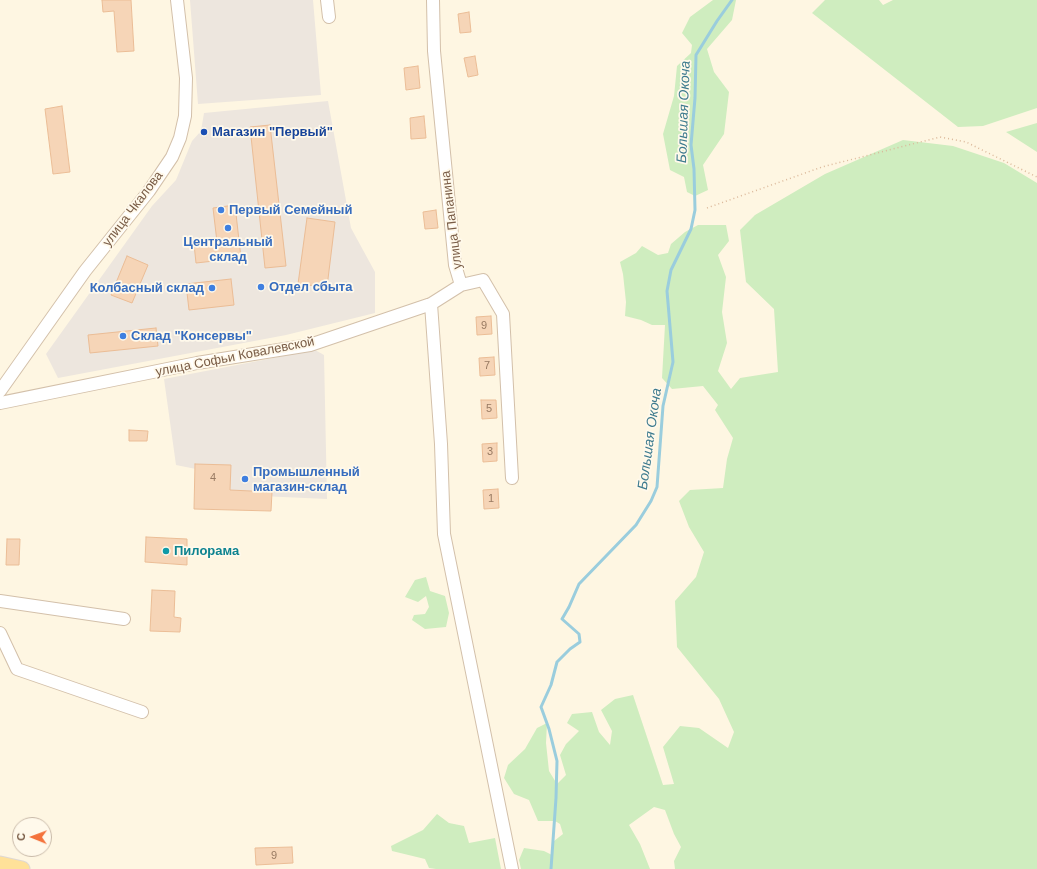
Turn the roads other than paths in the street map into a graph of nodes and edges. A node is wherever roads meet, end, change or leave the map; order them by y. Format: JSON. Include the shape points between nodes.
{"nodes":[{"id":1,"x":177,"y":0,"type":"edge"},
{"id":2,"x":327,"y":0,"type":"edge"},
{"id":3,"x":433,"y":0,"type":"edge"},
{"id":4,"x":329,"y":17,"type":"dead end"},
{"id":5,"x":461,"y":285,"type":"junction"},
{"id":6,"x":431,"y":304,"type":"junction"},
{"id":7,"x":0,"y":391,"type":"edge"},
{"id":8,"x":0,"y":403,"type":"edge"},
{"id":9,"x":512,"y":478,"type":"dead end"},
{"id":10,"x":0,"y":601,"type":"edge"},
{"id":11,"x":124,"y":618,"type":"dead end"},
{"id":12,"x":0,"y":633,"type":"edge"},
{"id":13,"x":142,"y":712,"type":"dead end"},
{"id":14,"x":0,"y":864,"type":"edge"},
{"id":15,"x":22,"y":869,"type":"edge"},
{"id":16,"x":512,"y":869,"type":"edge"}],
"edges":[{"from":1,"to":7,"type":"street","name":"улица Чкалова","via":[[186,78],[185,116],[172,157]]},
{"from":2,"to":4,"type":"street"},
{"from":3,"to":5,"type":"street","name":"улица Папанина","via":[[434,51],[455,265]]},
{"from":5,"to":6,"type":"street","name":"улица Софьи Ковалевской"},
{"from":5,"to":9,"type":"street","name":"улица Папанина","via":[[483,280],[503,314]]},
{"from":6,"to":8,"type":"street","name":"улица Софьи Ковалевской","via":[[310,345],[197,364]]},
{"from":6,"to":16,"type":"street","via":[[442,444],[444,534]]},
{"from":10,"to":11,"type":"street"},
{"from":12,"to":13,"type":"street","via":[[17,669]]},
{"from":14,"to":15,"type":"main road"}]}
